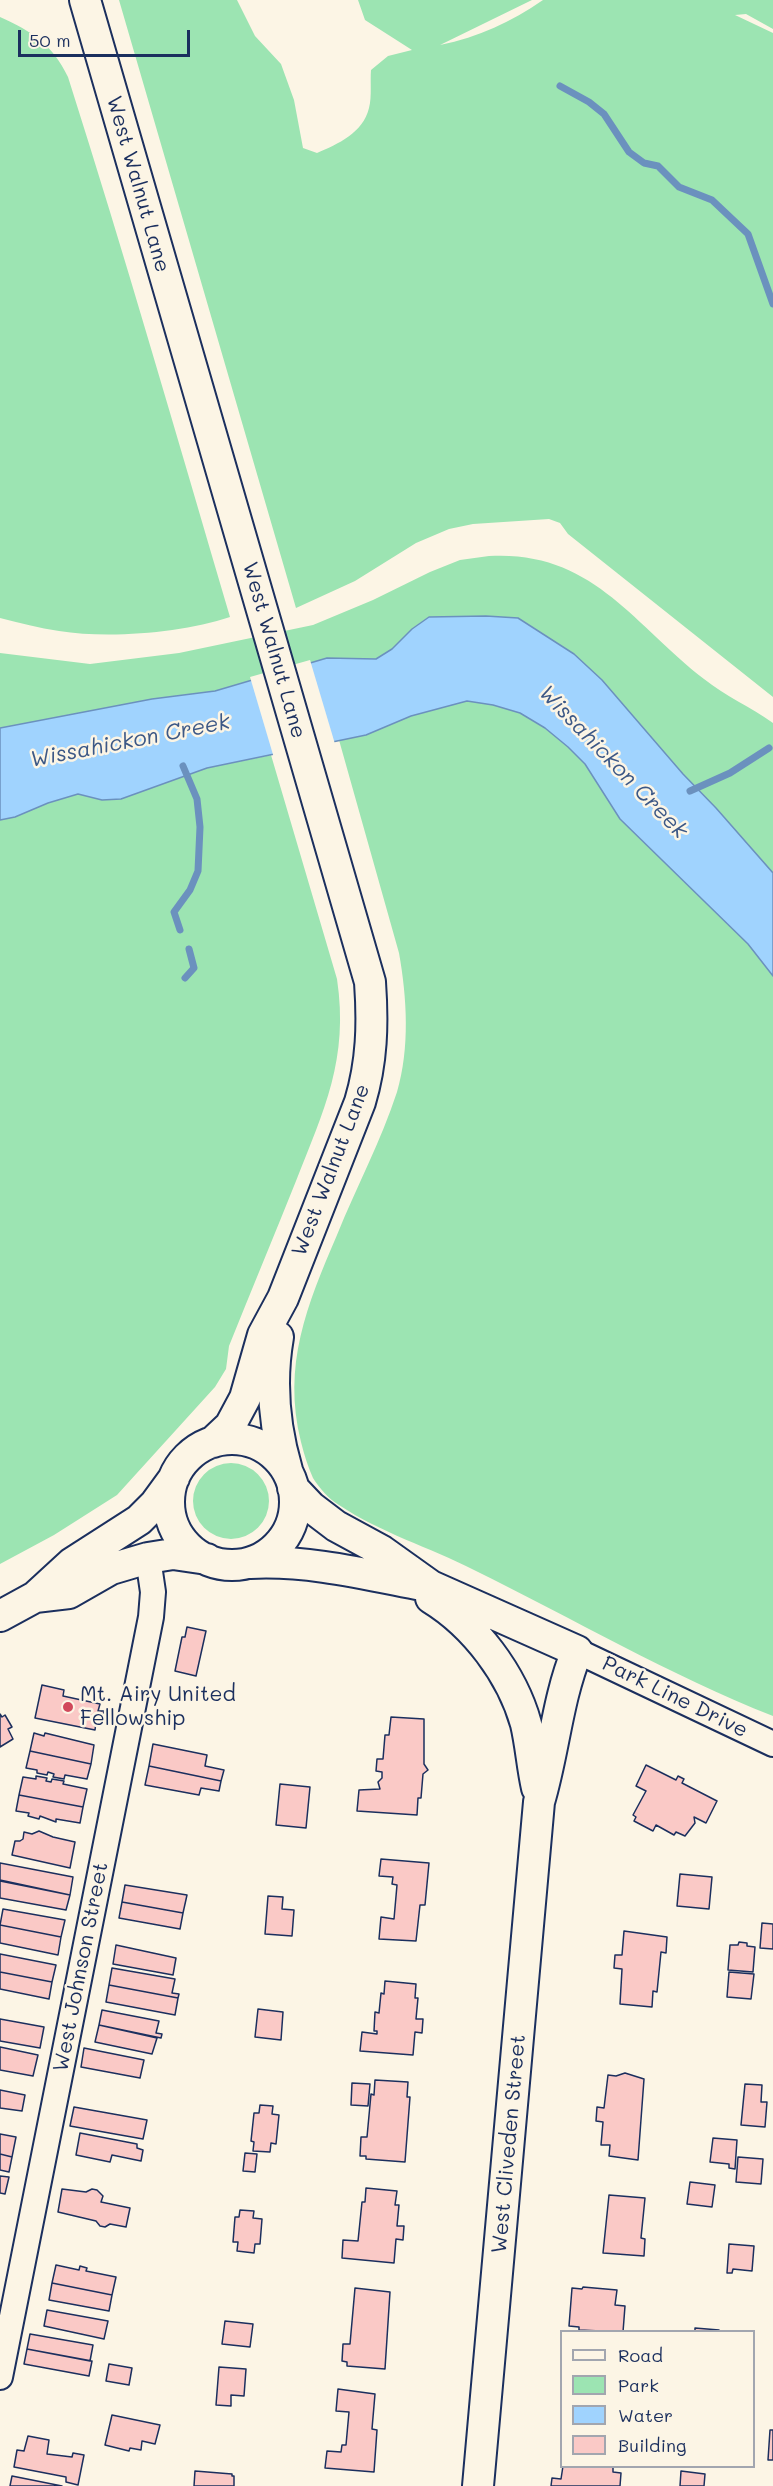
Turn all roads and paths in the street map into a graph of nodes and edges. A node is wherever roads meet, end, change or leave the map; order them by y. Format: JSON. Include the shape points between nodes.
{"nodes":[{"id":1,"x":85,"y":0,"type":"edge"},
{"id":2,"x":283,"y":1298,"type":"junction"},
{"id":3,"x":213,"y":1442,"type":"junction"},
{"id":4,"x":180,"y":1468,"type":"junction"},
{"id":5,"x":290,"y":1480,"type":"junction"},
{"id":6,"x":148,"y":1558,"type":"junction"},
{"id":7,"x":207,"y":1559,"type":"junction"},
{"id":8,"x":247,"y":1563,"type":"junction"},
{"id":9,"x":386,"y":1578,"type":"junction"},
{"id":10,"x":431,"y":1586,"type":"junction"},
{"id":11,"x":35,"y":1596,"type":"junction"},
{"id":12,"x":0,"y":1616,"type":"edge"},
{"id":13,"x":577,"y":1651,"type":"junction"},
{"id":14,"x":773,"y":1744,"type":"edge"},
{"id":15,"x":540,"y":1802,"type":"junction"},
{"id":16,"x":0,"y":2377,"type":"edge"},
{"id":17,"x":478,"y":2486,"type":"edge"}],
"edges":[{"from":1,"to":2,"type":"street","name":"West Walnut Lane","via":[[370,982],[372,1026],[367,1078]]},
{"from":2,"to":3,"type":"street","name":"West Walnut Lane","via":[[263,1335],[252,1381],[239,1412]]},
{"from":2,"to":5,"type":"street","name":"West Walnut Lane","via":[[274,1359],[274,1403],[279,1443]]},
{"from":3,"to":4,"type":"street","via":[[195,1452]]},
{"from":3,"to":5,"type":"street","via":[[238,1439],[262,1446],[281,1462]]},
{"from":4,"to":7,"type":"street","via":[[170,1492],[172,1520],[185,1544]]},
{"from":4,"to":11,"type":"street","via":[[139,1520],[72,1563]]},
{"from":5,"to":8,"type":"street","via":[[294,1515],[282,1540]]},
{"from":5,"to":10,"type":"street","via":[[329,1521],[382,1551]]},
{"from":6,"to":7,"type":"street","via":[[173,1554]]},
{"from":6,"to":11,"type":"street","via":[[111,1569],[69,1593]]},
{"from":6,"to":16,"type":"street","name":"West Johnson Street","via":[[153,1592],[151,1617]]},
{"from":7,"to":8,"type":"street"},
{"from":8,"to":9,"type":"street","via":[[321,1566]]},
{"from":9,"to":10,"type":"street"},
{"from":9,"to":15,"type":"street","name":"West Cliveden Street","via":[[424,1594],[452,1614],[469,1629],[503,1673],[525,1723]]},
{"from":10,"to":13,"type":"street"},
{"from":11,"to":12,"type":"street"},
{"from":13,"to":14,"type":"street","name":"Park Line Drive"},
{"from":13,"to":15,"type":"street","name":"West Cliveden Street","via":[[562,1691]]},
{"from":15,"to":17,"type":"street","name":"West Cliveden Street"}]}
